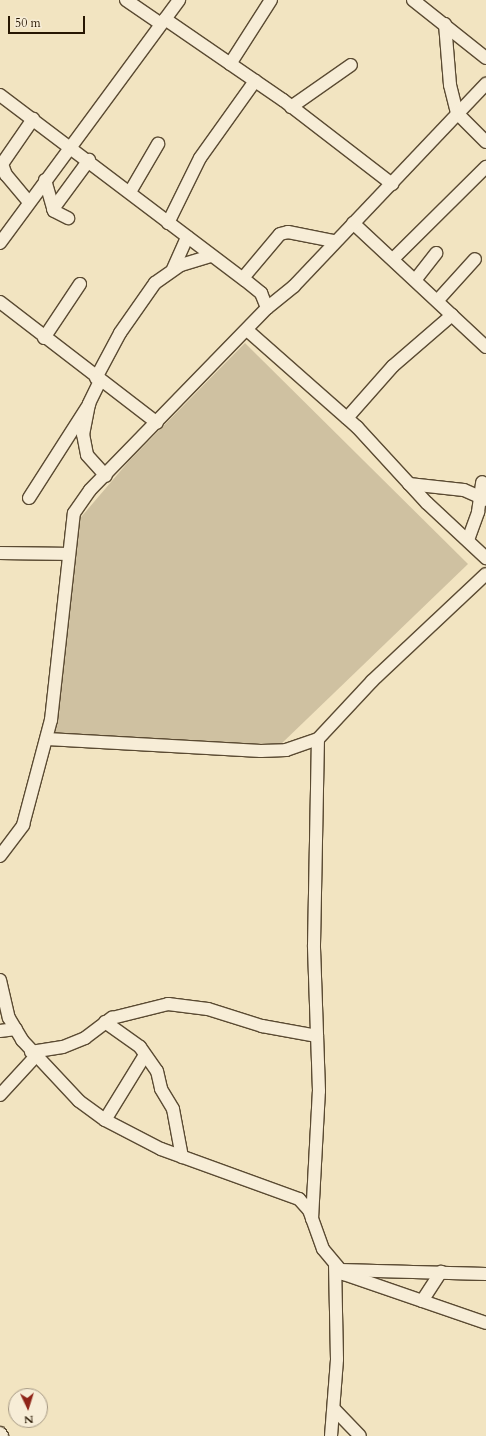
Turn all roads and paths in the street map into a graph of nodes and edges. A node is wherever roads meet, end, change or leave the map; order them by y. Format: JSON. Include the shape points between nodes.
{"nodes":[{"id":1,"x":126,"y":0,"type":"edge"},
{"id":2,"x":179,"y":0,"type":"edge"},
{"id":3,"x":271,"y":0,"type":"edge"},
{"id":4,"x":413,"y":0,"type":"edge"},
{"id":5,"x":142,"y":5,"type":"edge"},
{"id":6,"x":163,"y":22,"type":"junction"},
{"id":7,"x":445,"y":24,"type":"junction"},
{"id":8,"x":486,"y":58,"type":"edge"},
{"id":9,"x":230,"y":64,"type":"junction"},
{"id":10,"x":351,"y":64,"type":"dead end"},
{"id":11,"x":255,"y":81,"type":"junction"},
{"id":12,"x":486,"y":84,"type":"edge"},
{"id":13,"x":0,"y":95,"type":"edge"},
{"id":14,"x":291,"y":107,"type":"junction"},
{"id":15,"x":457,"y":113,"type":"junction"},
{"id":16,"x":33,"y":120,"type":"junction"},
{"id":17,"x":486,"y":142,"type":"edge"},
{"id":18,"x":158,"y":144,"type":"dead end"},
{"id":19,"x":71,"y":147,"type":"junction"},
{"id":20,"x":89,"y":160,"type":"junction"},
{"id":21,"x":486,"y":166,"type":"edge"},
{"id":22,"x":45,"y":180,"type":"junction"},
{"id":23,"x":392,"y":184,"type":"junction"},
{"id":24,"x":130,"y":192,"type":"junction"},
{"id":25,"x":28,"y":201,"type":"junction"},
{"id":26,"x":53,"y":210,"type":"junction"},
{"id":27,"x":68,"y":218,"type":"dead end"},
{"id":28,"x":168,"y":223,"type":"junction"},
{"id":29,"x":353,"y":223,"type":"junction"},
{"id":30,"x":186,"y":237,"type":"junction"},
{"id":31,"x":334,"y":242,"type":"junction"},
{"id":32,"x":0,"y":243,"type":"edge"},
{"id":33,"x":436,"y":253,"type":"dead end"},
{"id":34,"x":211,"y":256,"type":"junction"},
{"id":35,"x":393,"y":259,"type":"junction"},
{"id":36,"x":475,"y":259,"type":"dead end"},
{"id":37,"x":173,"y":269,"type":"junction"},
{"id":38,"x":243,"y":278,"type":"junction"},
{"id":39,"x":416,"y":279,"type":"junction"},
{"id":40,"x":80,"y":284,"type":"dead end"},
{"id":41,"x":438,"y":300,"type":"junction"},
{"id":42,"x":0,"y":302,"type":"edge"},
{"id":43,"x":267,"y":308,"type":"junction"},
{"id":44,"x":452,"y":314,"type":"junction"},
{"id":45,"x":247,"y":330,"type":"junction"},
{"id":46,"x":44,"y":338,"type":"junction"},
{"id":47,"x":484,"y":341,"type":"edge"},
{"id":48,"x":98,"y":380,"type":"junction"},
{"id":49,"x":89,"y":404,"type":"junction"},
{"id":50,"x":347,"y":418,"type":"junction"},
{"id":51,"x":157,"y":423,"type":"junction"},
{"id":52,"x":106,"y":476,"type":"junction"},
{"id":53,"x":484,"y":480,"type":"edge"},
{"id":54,"x":409,"y":484,"type":"junction"},
{"id":55,"x":462,"y":490,"type":"junction"},
{"id":56,"x":29,"y":498,"type":"dead end"},
{"id":57,"x":483,"y":499,"type":"edge"},
{"id":58,"x":468,"y":540,"type":"junction"},
{"id":59,"x":0,"y":553,"type":"edge"},
{"id":60,"x":69,"y":554,"type":"junction"},
{"id":61,"x":486,"y":558,"type":"edge"},
{"id":62,"x":486,"y":574,"type":"edge"},
{"id":63,"x":46,"y":739,"type":"junction"},
{"id":64,"x":318,"y":739,"type":"junction"},
{"id":65,"x":0,"y":856,"type":"edge"},
{"id":66,"x":0,"y":980,"type":"edge"},
{"id":67,"x":104,"y":1022,"type":"junction"},
{"id":68,"x":16,"y":1029,"type":"junction"},
{"id":69,"x":0,"y":1031,"type":"edge"},
{"id":70,"x":317,"y":1036,"type":"junction"},
{"id":71,"x":33,"y":1054,"type":"junction"},
{"id":72,"x":145,"y":1054,"type":"junction"},
{"id":73,"x":0,"y":1095,"type":"edge"},
{"id":74,"x":105,"y":1120,"type":"junction"},
{"id":75,"x":182,"y":1157,"type":"junction"},
{"id":76,"x":312,"y":1220,"type":"junction"},
{"id":77,"x":338,"y":1268,"type":"junction"},
{"id":78,"x":442,"y":1272,"type":"junction"},
{"id":79,"x":486,"y":1274,"type":"edge"},
{"id":80,"x":422,"y":1301,"type":"junction"},
{"id":81,"x":486,"y":1323,"type":"edge"},
{"id":82,"x":334,"y":1409,"type":"junction"},
{"id":83,"x":0,"y":1433,"type":"edge"},
{"id":84,"x":2,"y":1436,"type":"edge"},
{"id":85,"x":331,"y":1436,"type":"edge"},
{"id":86,"x":360,"y":1436,"type":"edge"}],
"edges":[{"from":1,"to":5,"type":"street"},
{"from":2,"to":6,"type":"street"},
{"from":3,"to":9,"type":"street"},
{"from":4,"to":7,"type":"street"},
{"from":5,"to":6,"type":"street"},
{"from":6,"to":9,"type":"street"},
{"from":6,"to":19,"type":"street"},
{"from":7,"to":8,"type":"street"},
{"from":7,"to":15,"type":"street","via":[[450,85]]},
{"from":9,"to":11,"type":"street"},
{"from":10,"to":14,"type":"street"},
{"from":11,"to":14,"type":"street"},
{"from":11,"to":28,"type":"street","via":[[200,158]]},
{"from":12,"to":15,"type":"street"},
{"from":13,"to":16,"type":"street"},
{"from":14,"to":23,"type":"street"},
{"from":15,"to":17,"type":"street"},
{"from":15,"to":23,"type":"street"},
{"from":16,"to":19,"type":"street"},
{"from":16,"to":25,"type":"street","via":[[2,164],[6,175]]},
{"from":18,"to":24,"type":"street"},
{"from":19,"to":20,"type":"street"},
{"from":19,"to":22,"type":"street"},
{"from":20,"to":24,"type":"street"},
{"from":20,"to":26,"type":"street"},
{"from":21,"to":35,"type":"street"},
{"from":22,"to":25,"type":"street"},
{"from":22,"to":26,"type":"street"},
{"from":23,"to":29,"type":"street"},
{"from":24,"to":28,"type":"street"},
{"from":25,"to":32,"type":"street"},
{"from":26,"to":27,"type":"street"},
{"from":28,"to":30,"type":"street"},
{"from":29,"to":31,"type":"street"},
{"from":29,"to":35,"type":"street"},
{"from":30,"to":34,"type":"street"},
{"from":30,"to":37,"type":"street"},
{"from":31,"to":38,"type":"street","via":[[288,232],[280,234]]},
{"from":31,"to":43,"type":"street","via":[[294,286]]},
{"from":33,"to":39,"type":"street"},
{"from":34,"to":37,"type":"street"},
{"from":34,"to":38,"type":"street"},
{"from":35,"to":39,"type":"street"},
{"from":36,"to":41,"type":"street"},
{"from":37,"to":48,"type":"street","via":[[138,304]]},
{"from":38,"to":43,"type":"street","via":[[261,293]]},
{"from":39,"to":41,"type":"street"},
{"from":40,"to":46,"type":"street"},
{"from":41,"to":44,"type":"street"},
{"from":42,"to":46,"type":"street"},
{"from":43,"to":45,"type":"street"},
{"from":44,"to":47,"type":"street"},
{"from":44,"to":50,"type":"street","via":[[393,366]]},
{"from":45,"to":50,"type":"street"},
{"from":45,"to":51,"type":"street"},
{"from":46,"to":48,"type":"street"},
{"from":48,"to":49,"type":"street"},
{"from":48,"to":51,"type":"street"},
{"from":49,"to":52,"type":"street","via":[[82,434],[86,450]]},
{"from":49,"to":56,"type":"street"},
{"from":50,"to":54,"type":"street"},
{"from":51,"to":52,"type":"street"},
{"from":52,"to":60,"type":"street","via":[[74,513]]},
{"from":53,"to":55,"type":"street"},
{"from":53,"to":57,"type":"street"},
{"from":54,"to":55,"type":"street"},
{"from":54,"to":58,"type":"street"},
{"from":55,"to":57,"type":"street"},
{"from":57,"to":58,"type":"street"},
{"from":58,"to":61,"type":"street"},
{"from":59,"to":60,"type":"street"},
{"from":60,"to":63,"type":"street","via":[[56,682]]},
{"from":62,"to":64,"type":"street","via":[[372,681]]},
{"from":63,"to":64,"type":"street","via":[[261,752],[286,750]]},
{"from":63,"to":65,"type":"street","via":[[23,826]]},
{"from":64,"to":70,"type":"street","via":[[314,930]]},
{"from":66,"to":68,"type":"street"},
{"from":67,"to":70,"type":"street","via":[[150,1007],[186,1005]]},
{"from":67,"to":71,"type":"street","via":[[75,1042]]},
{"from":67,"to":72,"type":"street","via":[[140,1047]]},
{"from":68,"to":69,"type":"street"},
{"from":68,"to":71,"type":"street"},
{"from":70,"to":76,"type":"street","via":[[319,1091]]},
{"from":71,"to":73,"type":"street"},
{"from":71,"to":74,"type":"street","via":[[79,1101]]},
{"from":72,"to":74,"type":"street"},
{"from":72,"to":75,"type":"street","via":[[173,1109]]},
{"from":74,"to":75,"type":"street"},
{"from":75,"to":76,"type":"street","via":[[299,1200]]},
{"from":76,"to":77,"type":"street","via":[[323,1249]]},
{"from":77,"to":78,"type":"street"},
{"from":77,"to":80,"type":"street","via":[[357,1280]]},
{"from":77,"to":82,"type":"street","via":[[338,1359]]},
{"from":78,"to":79,"type":"street"},
{"from":78,"to":80,"type":"street"},
{"from":80,"to":81,"type":"street"},
{"from":82,"to":85,"type":"street"},
{"from":82,"to":86,"type":"street"},
{"from":83,"to":84,"type":"street"}]}
